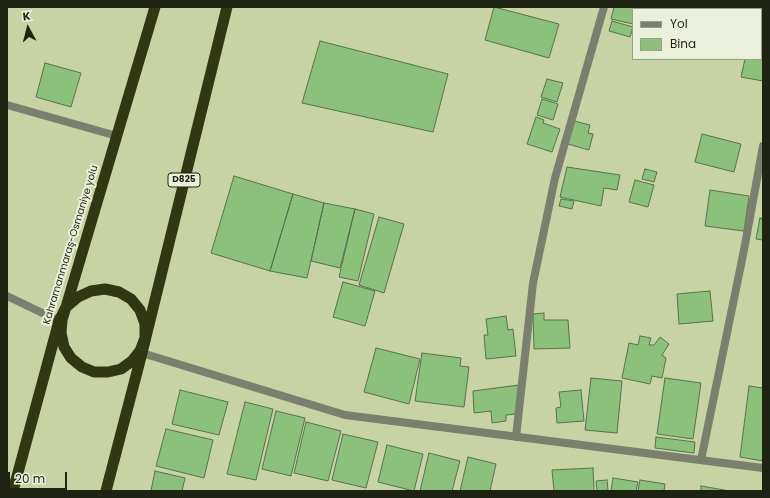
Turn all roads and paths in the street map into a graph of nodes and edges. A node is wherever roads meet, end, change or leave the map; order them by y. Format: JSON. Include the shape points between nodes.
{"nodes":[{"id":1,"x":155,"y":7,"type":"edge"},
{"id":2,"x":227,"y":7,"type":"edge"},
{"id":3,"x":604,"y":7,"type":"edge"},
{"id":4,"x":7,"y":105,"type":"edge"},
{"id":5,"x":117,"y":136,"type":"junction"},
{"id":6,"x":763,"y":146,"type":"edge"},
{"id":7,"x":7,"y":296,"type":"edge"},
{"id":8,"x":66,"y":307,"type":"junction"},
{"id":9,"x":60,"y":321,"type":"junction"},
{"id":10,"x":145,"y":338,"type":"junction"},
{"id":11,"x":142,"y":353,"type":"junction"},
{"id":12,"x":516,"y":437,"type":"junction"},
{"id":13,"x":701,"y":460,"type":"junction"},
{"id":14,"x":763,"y":468,"type":"edge"},
{"id":15,"x":13,"y":491,"type":"edge"},
{"id":16,"x":106,"y":491,"type":"edge"}],
"edges":[{"from":1,"to":5,"type":"highway","name":"Kahramanmaraş-Osmaniye yolu"},
{"from":2,"to":10,"type":"highway","number":"D825"},
{"from":3,"to":12,"type":"street","via":[[555,178],[533,283]]},
{"from":4,"to":5,"type":"street"},
{"from":5,"to":8,"type":"highway","name":"Kahramanmaraş-Osmaniye yolu"},
{"from":6,"to":13,"type":"street"},
{"from":7,"to":9,"type":"street"},
{"from":8,"to":9,"type":"highway","name":"Kahramanmaraş-Osmaniye yolu"},
{"from":8,"to":10,"type":"highway","via":[[90,291],[105,289],[119,292],[131,299],[140,310]]},
{"from":8,"to":10,"type":"highway","via":[[61,333],[64,346],[71,358],[94,372],[121,369],[140,351]]},
{"from":9,"to":15,"type":"highway","name":"Kahramanmaraş-Osmaniye yolu"},
{"from":10,"to":11,"type":"highway","number":"D825"},
{"from":11,"to":12,"type":"street","via":[[345,415]]},
{"from":11,"to":16,"type":"highway","number":"D825"},
{"from":12,"to":13,"type":"street"},
{"from":13,"to":14,"type":"street"}]}
